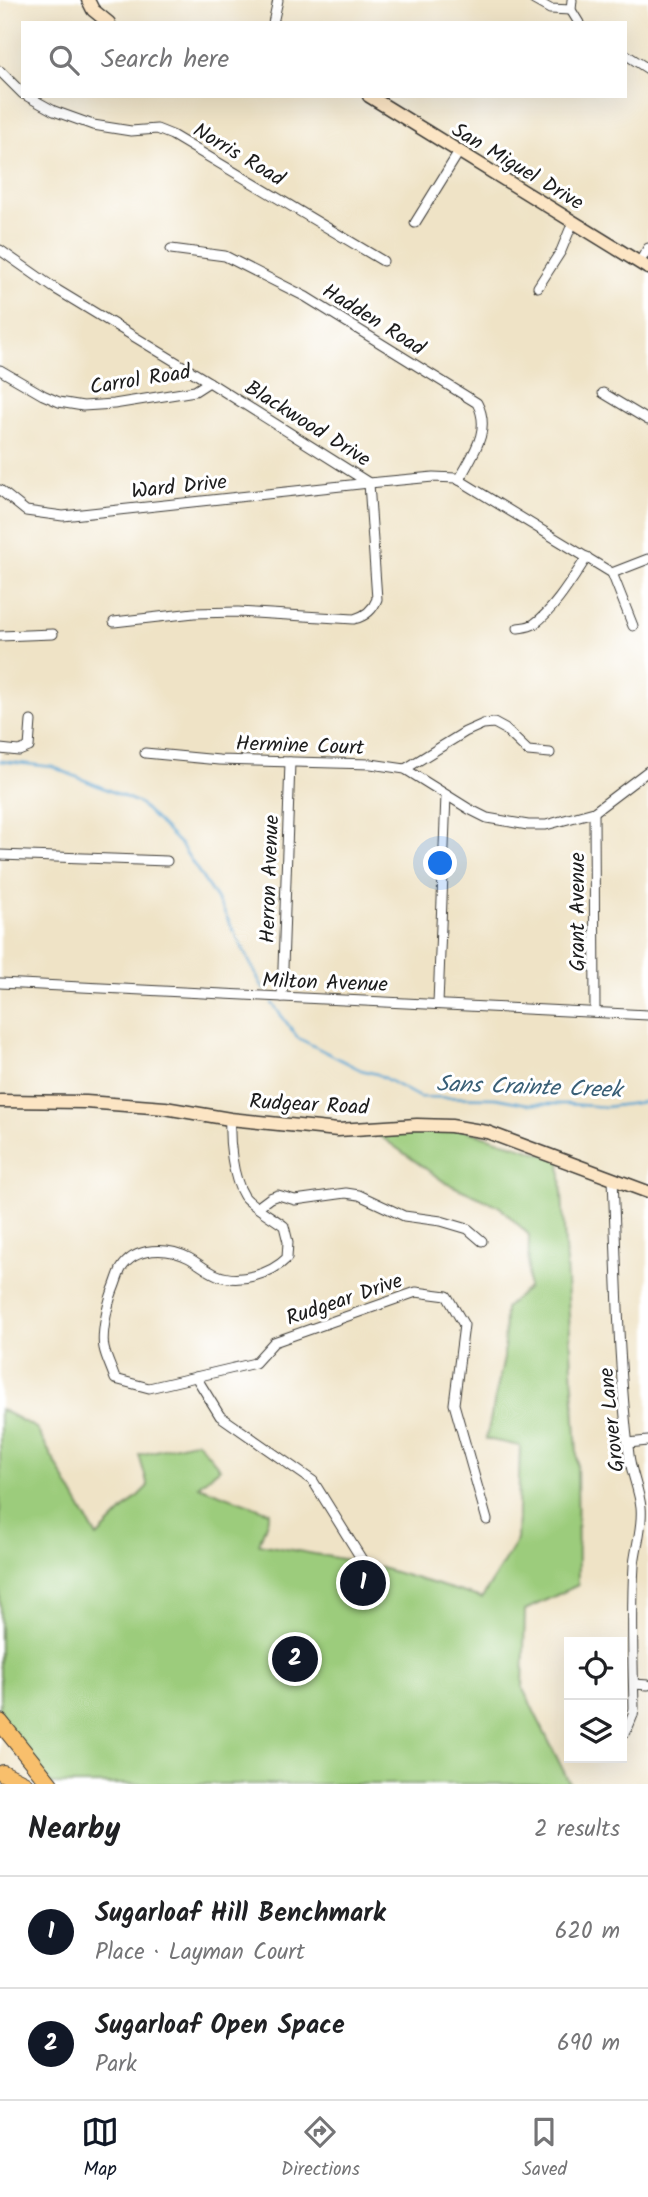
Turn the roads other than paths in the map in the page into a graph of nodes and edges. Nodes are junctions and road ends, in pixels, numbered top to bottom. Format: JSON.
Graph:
{"nodes":[{"id":1,"x":88,"y":0,"type":"edge"},
{"id":2,"x":278,"y":0,"type":"edge"},
{"id":3,"x":534,"y":0,"type":"edge"},
{"id":4,"x":571,"y":5,"type":"edge"},
{"id":5,"x":107,"y":21,"type":"edge"},
{"id":6,"x":273,"y":21,"type":"edge"},
{"id":7,"x":578,"y":21,"type":"edge"},
{"id":8,"x":627,"y":55,"type":"edge"},
{"id":9,"x":648,"y":69,"type":"edge"},
{"id":10,"x":0,"y":71,"type":"edge"},
{"id":11,"x":21,"y":91,"type":"edge"},
{"id":12,"x":30,"y":98,"type":"edge"},
{"id":13,"x":372,"y":98,"type":"edge"},
{"id":14,"x":459,"y":152,"type":"junction"},
{"id":15,"x":573,"y":222,"type":"junction"},
{"id":16,"x":415,"y":223,"type":"dead end"},
{"id":17,"x":171,"y":248,"type":"dead end"},
{"id":18,"x":648,"y":248,"type":"edge"},
{"id":19,"x":0,"y":250,"type":"edge"},
{"id":20,"x":383,"y":261,"type":"dead end"},
{"id":21,"x":644,"y":266,"type":"edge"},
{"id":22,"x":538,"y":287,"type":"dead end"},
{"id":23,"x":0,"y":370,"type":"edge"},
{"id":24,"x":209,"y":382,"type":"junction"},
{"id":25,"x":603,"y":393,"type":"dead end"},
{"id":26,"x":648,"y":420,"type":"edge"},
{"id":27,"x":459,"y":480,"type":"junction"},
{"id":28,"x":369,"y":483,"type":"junction"},
{"id":29,"x":0,"y":490,"type":"edge"},
{"id":30,"x":587,"y":557,"type":"junction"},
{"id":31,"x":648,"y":559,"type":"edge"},
{"id":32,"x":612,"y":573,"type":"junction"},
{"id":33,"x":114,"y":622,"type":"dead end"},
{"id":34,"x":634,"y":626,"type":"dead end"},
{"id":35,"x":518,"y":628,"type":"dead end"},
{"id":36,"x":53,"y":634,"type":"dead end"},
{"id":37,"x":0,"y":636,"type":"edge"},
{"id":38,"x":30,"y":721,"type":"dead end"},
{"id":39,"x":0,"y":749,"type":"edge"},
{"id":40,"x":145,"y":753,"type":"dead end"},
{"id":41,"x":550,"y":753,"type":"dead end"},
{"id":42,"x":290,"y":762,"type":"junction"},
{"id":43,"x":405,"y":769,"type":"junction"},
{"id":44,"x":648,"y":771,"type":"edge"},
{"id":45,"x":446,"y":795,"type":"junction"},
{"id":46,"x":594,"y":812,"type":"junction"},
{"id":47,"x":0,"y":855,"type":"edge"},
{"id":48,"x":167,"y":861,"type":"dead end"},
{"id":49,"x":0,"y":983,"type":"edge"},
{"id":50,"x":282,"y":997,"type":"junction"},
{"id":51,"x":438,"y":1004,"type":"junction"},
{"id":52,"x":595,"y":1012,"type":"junction"},
{"id":53,"x":648,"y":1015,"type":"edge"},
{"id":54,"x":0,"y":1101,"type":"edge"},
{"id":55,"x":230,"y":1119,"type":"junction"},
{"id":56,"x":613,"y":1180,"type":"junction"},
{"id":57,"x":648,"y":1192,"type":"edge"},
{"id":58,"x":258,"y":1207,"type":"junction"},
{"id":59,"x":482,"y":1241,"type":"dead end"},
{"id":60,"x":196,"y":1377,"type":"junction"},
{"id":61,"x":648,"y":1441,"type":"edge"},
{"id":62,"x":628,"y":1443,"type":"junction"},
{"id":63,"x":487,"y":1520,"type":"dead end"},
{"id":64,"x":364,"y":1563,"type":"dead end"},
{"id":65,"x":634,"y":1684,"type":"junction"},
{"id":66,"x":648,"y":1685,"type":"edge"},
{"id":67,"x":0,"y":1723,"type":"edge"},
{"id":68,"x":627,"y":1730,"type":"edge"},
{"id":69,"x":5,"y":1775,"type":"edge"},
{"id":70,"x":25,"y":1784,"type":"edge"},
{"id":71,"x":50,"y":1784,"type":"edge"}],
"edges":[{"from":1,"to":5,"type":"street"},
{"from":2,"to":6,"type":"street"},
{"from":3,"to":4,"type":"street"},
{"from":4,"to":7,"type":"street"},
{"from":8,"to":9,"type":"street"},
{"from":10,"to":11,"type":"street","name":"Norris Road"},
{"from":12,"to":20,"type":"street","name":"Norris Road"},
{"from":13,"to":14,"type":"street","name":"San Miguel Drive"},
{"from":14,"to":15,"type":"street","name":"San Miguel Drive"},
{"from":14,"to":16,"type":"street"},
{"from":15,"to":21,"type":"street","name":"San Miguel Drive"},
{"from":15,"to":22,"type":"street"},
{"from":17,"to":27,"type":"street","name":"Hadden Road"},
{"from":18,"to":21,"type":"street"},
{"from":19,"to":24,"type":"street","name":"Blackwood Drive"},
{"from":23,"to":24,"type":"street","name":"Carrol Road"},
{"from":24,"to":28,"type":"street","name":"Blackwood Drive"},
{"from":25,"to":26,"type":"street"},
{"from":27,"to":28,"type":"street","name":"Blackwood Drive"},
{"from":27,"to":30,"type":"street","name":"Blackwood Drive"},
{"from":28,"to":29,"type":"street","name":"Ward Drive"},
{"from":28,"to":33,"type":"street"},
{"from":30,"to":32,"type":"street","name":"Blackwood Drive"},
{"from":30,"to":35,"type":"street"},
{"from":31,"to":32,"type":"street"},
{"from":32,"to":34,"type":"street"},
{"from":36,"to":37,"type":"street"},
{"from":38,"to":39,"type":"street"},
{"from":40,"to":42,"type":"street","name":"Hermine Court"},
{"from":41,"to":43,"type":"street"},
{"from":42,"to":43,"type":"street","name":"Hermine Court"},
{"from":42,"to":50,"type":"street","name":"Herron Avenue"},
{"from":43,"to":45,"type":"street","name":"Hermine Court"},
{"from":44,"to":46,"type":"street"},
{"from":45,"to":46,"type":"street","name":"Hermine Court"},
{"from":45,"to":51,"type":"street"},
{"from":46,"to":52,"type":"street","name":"Grant Avenue"},
{"from":47,"to":48,"type":"street"},
{"from":49,"to":50,"type":"street","name":"Milton Avenue"},
{"from":50,"to":51,"type":"street","name":"Milton Avenue"},
{"from":51,"to":52,"type":"street","name":"Milton Avenue"},
{"from":52,"to":53,"type":"street","name":"Milton Avenue"},
{"from":54,"to":55,"type":"street","name":"Rudgear Road"},
{"from":55,"to":56,"type":"street","name":"Rudgear Road"},
{"from":55,"to":58,"type":"street","name":"Rudgear Drive"},
{"from":56,"to":57,"type":"street","name":"Rudgear Road"},
{"from":56,"to":62,"type":"street","name":"Grover Lane"},
{"from":58,"to":59,"type":"street"},
{"from":58,"to":60,"type":"street","name":"Rudgear Drive"},
{"from":60,"to":63,"type":"street","name":"Rudgear Drive"},
{"from":60,"to":64,"type":"street"},
{"from":61,"to":62,"type":"street"},
{"from":62,"to":65,"type":"street","name":"Grover Lane"},
{"from":65,"to":66,"type":"street"},
{"from":65,"to":68,"type":"street","name":"Grover Lane"},
{"from":67,"to":71,"type":"highway"},
{"from":69,"to":70,"type":"highway"}]}
